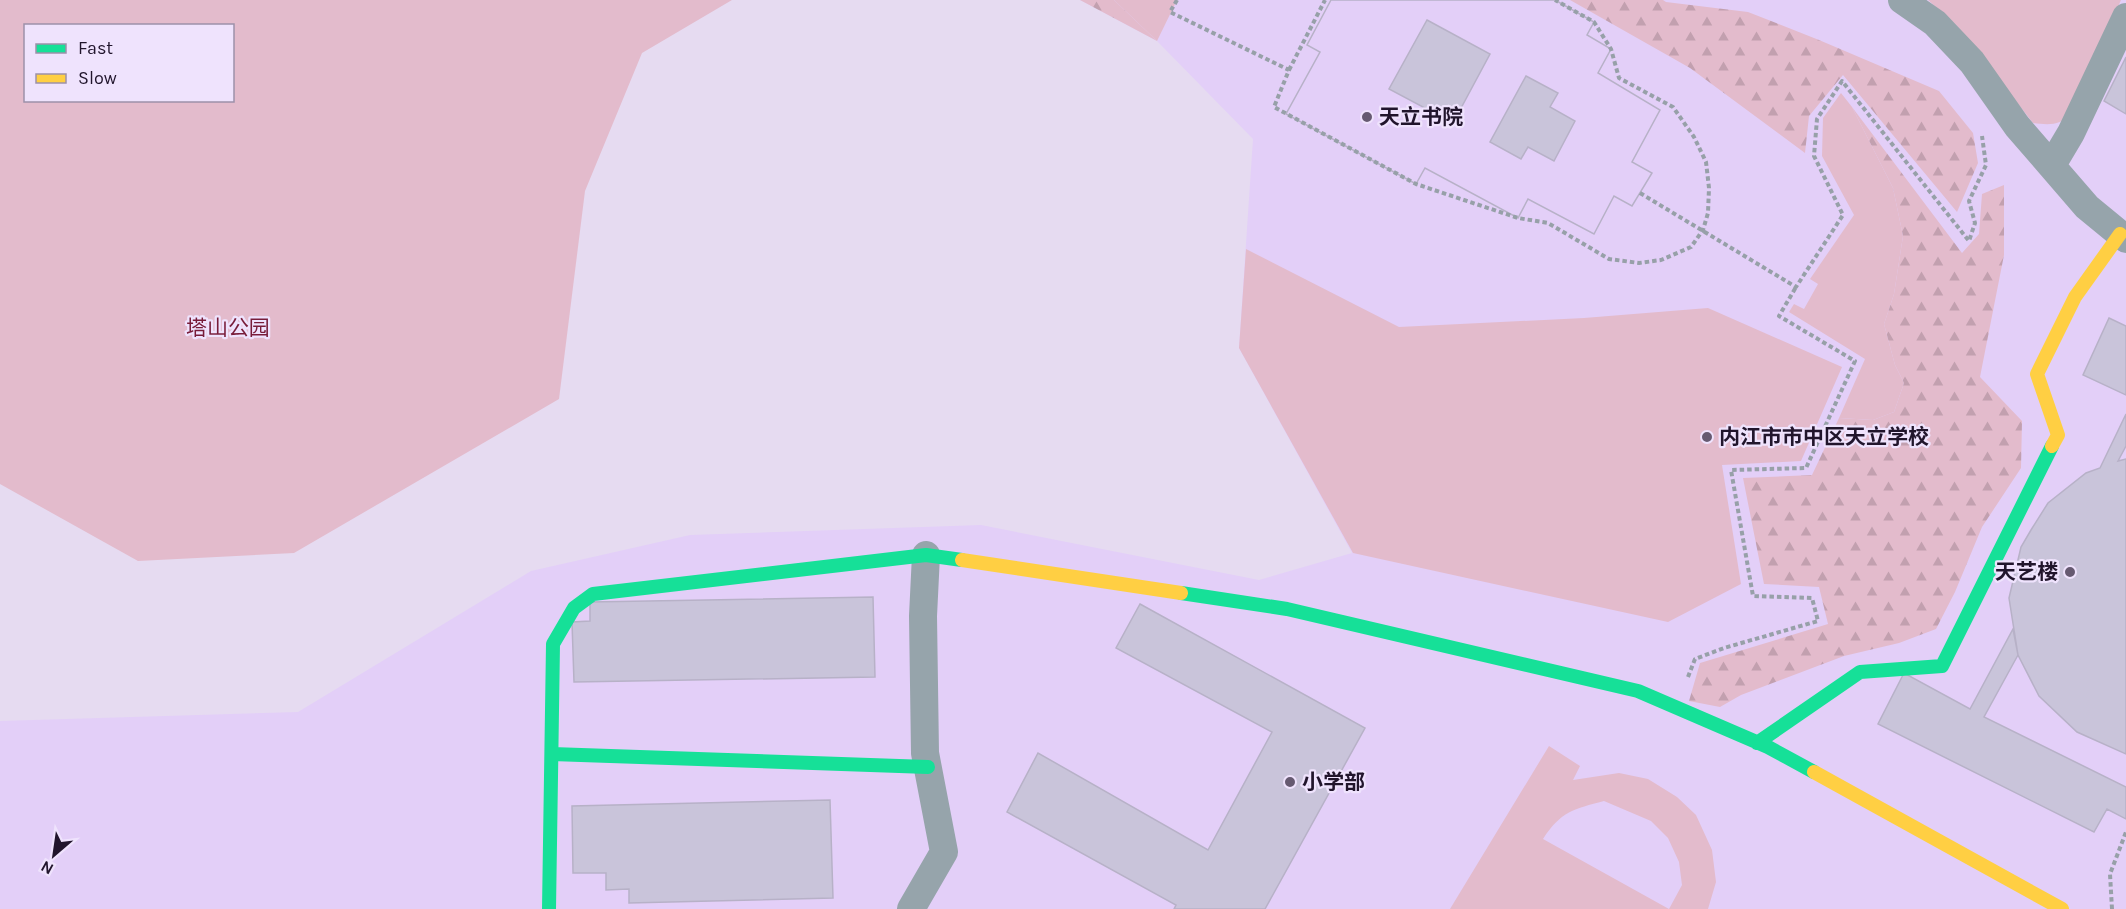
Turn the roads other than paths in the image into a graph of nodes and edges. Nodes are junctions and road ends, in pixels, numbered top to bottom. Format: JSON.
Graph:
{"nodes":[{"id":1,"x":1902,"y":0,"type":"edge"},
{"id":2,"x":2126,"y":16,"type":"edge"},
{"id":3,"x":2052,"y":165,"type":"junction"},
{"id":4,"x":2123,"y":236,"type":"edge"},
{"id":5,"x":926,"y":555,"type":"junction"},
{"id":6,"x":1757,"y":743,"type":"junction"},
{"id":7,"x":552,"y":754,"type":"junction"},
{"id":8,"x":928,"y":767,"type":"junction"},
{"id":9,"x":549,"y":909,"type":"edge"},
{"id":10,"x":911,"y":909,"type":"edge"},
{"id":11,"x":2062,"y":909,"type":"edge"}],
"edges":[{"from":1,"to":3,"type":"street"},
{"from":2,"to":3,"type":"street"},
{"from":3,"to":4,"type":"street"},
{"from":4,"to":6,"type":"street"},
{"from":5,"to":6,"type":"street"},
{"from":5,"to":7,"type":"street"},
{"from":5,"to":8,"type":"street"},
{"from":6,"to":11,"type":"street"},
{"from":7,"to":8,"type":"street"},
{"from":7,"to":9,"type":"street"},
{"from":8,"to":10,"type":"street"}]}
